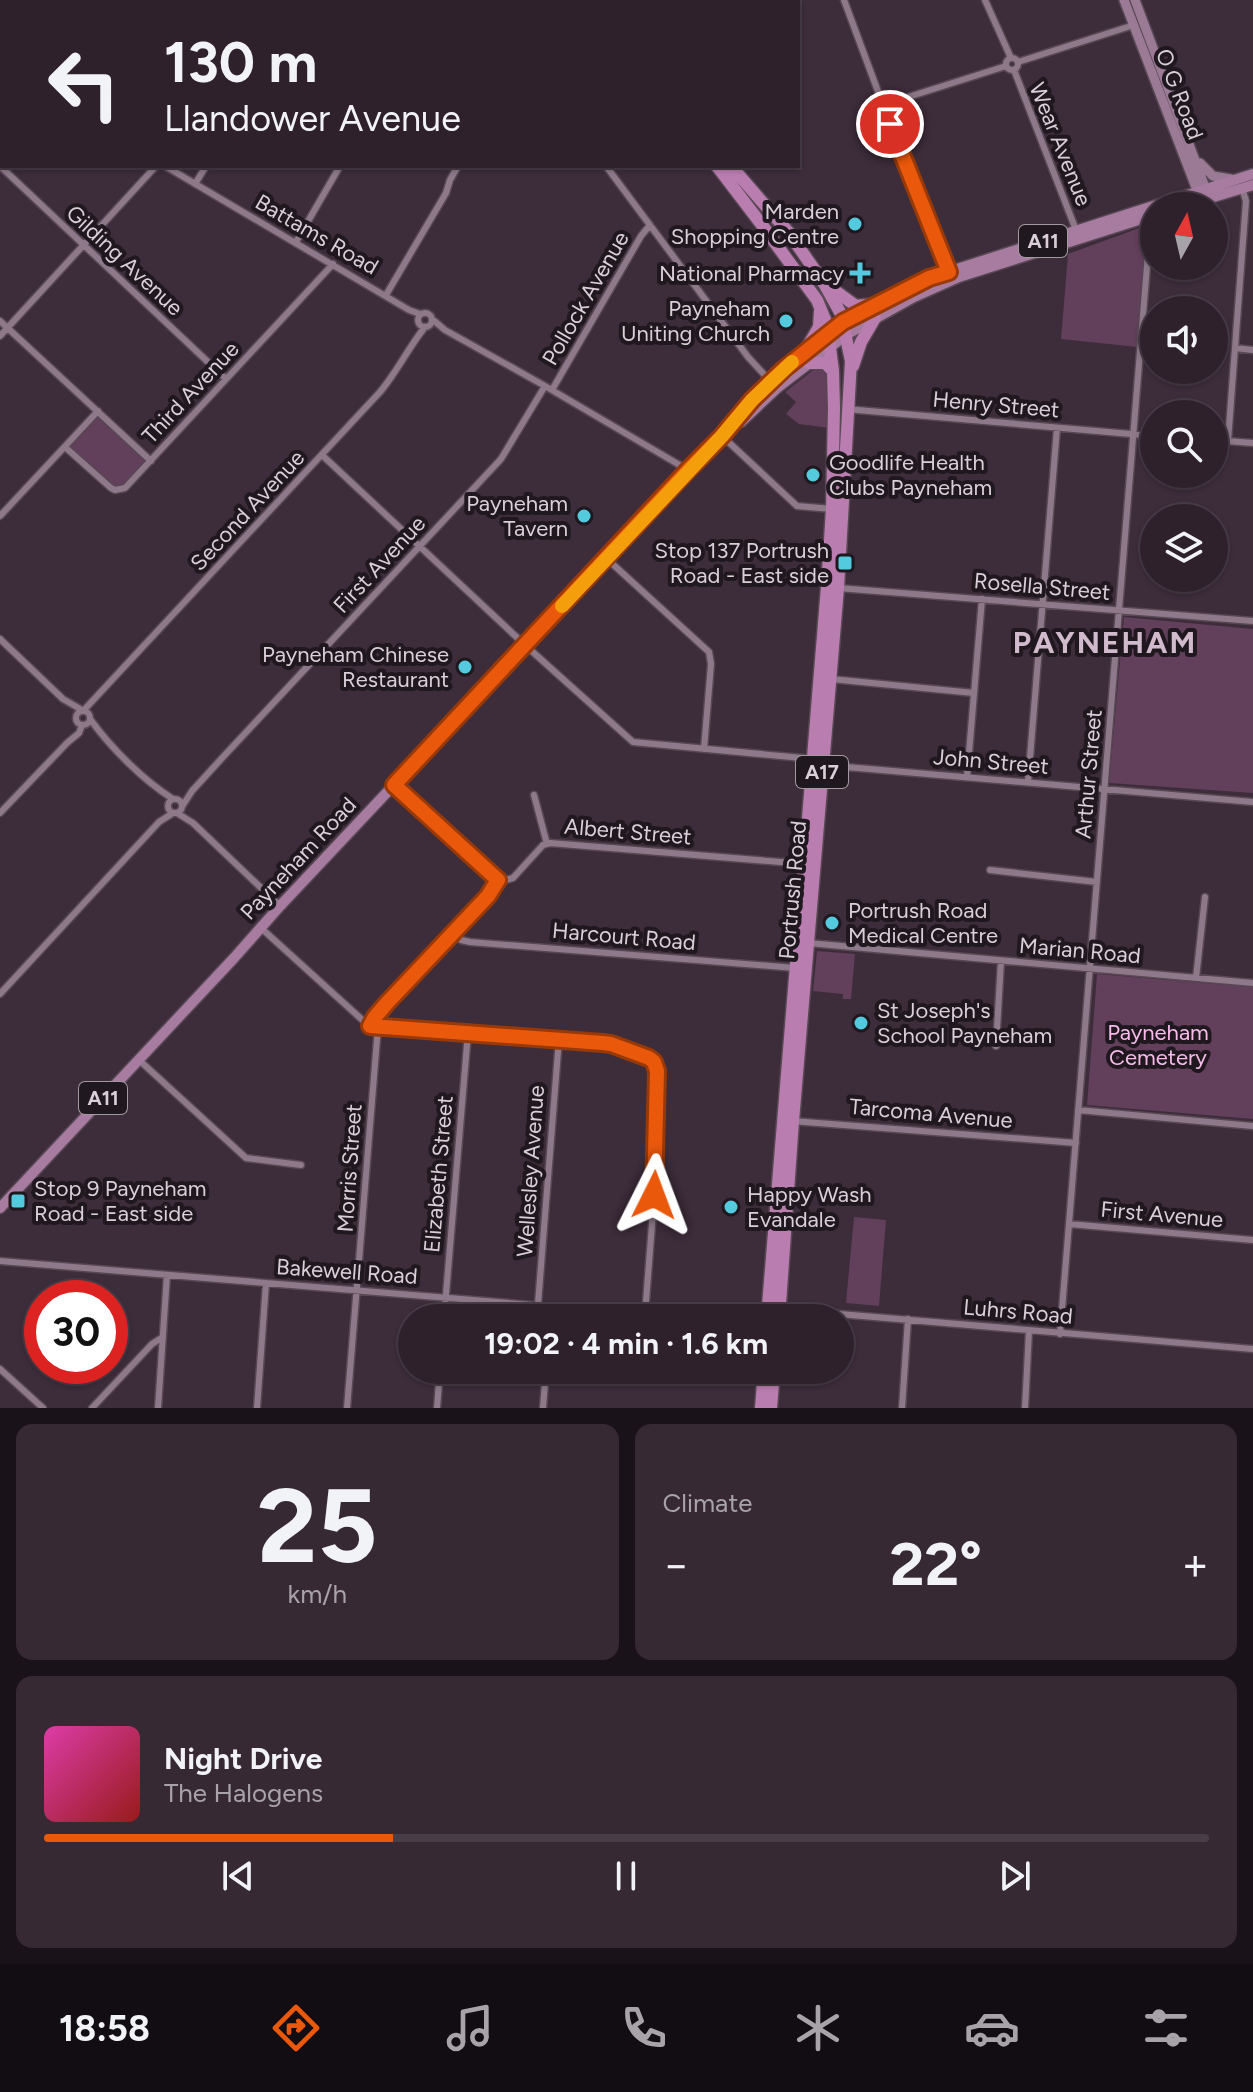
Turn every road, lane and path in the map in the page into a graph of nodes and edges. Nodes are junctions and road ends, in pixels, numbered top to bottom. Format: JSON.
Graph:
{"nodes":[{"id":1,"x":844,"y":0,"type":"edge"},
{"id":2,"x":985,"y":0,"type":"edge"},
{"id":3,"x":1124,"y":0,"type":"edge"},
{"id":4,"x":1135,"y":0,"type":"edge"},
{"id":5,"x":1139,"y":23,"type":"junction"},
{"id":6,"x":1014,"y":60,"type":"junction"},
{"id":7,"x":1010,"y":68,"type":"junction"},
{"id":8,"x":883,"y":105,"type":"junction"},
{"id":9,"x":1195,"y":157,"type":"junction"},
{"id":10,"x":2,"y":168,"type":"edge"},
{"id":11,"x":154,"y":168,"type":"edge"},
{"id":12,"x":168,"y":168,"type":"edge"},
{"id":13,"x":205,"y":168,"type":"edge"},
{"id":14,"x":339,"y":168,"type":"edge"},
{"id":15,"x":457,"y":168,"type":"edge"},
{"id":16,"x":607,"y":168,"type":"edge"},
{"id":17,"x":722,"y":168,"type":"edge"},
{"id":18,"x":723,"y":168,"type":"edge"},
{"id":19,"x":1253,"y":174,"type":"edge"},
{"id":20,"x":195,"y":184,"type":"junction"},
{"id":21,"x":1244,"y":184,"type":"edge"},
{"id":22,"x":1203,"y":192,"type":"edge"},
{"id":23,"x":1203,"y":192,"type":"edge"},
{"id":24,"x":1215,"y":192,"type":"edge"},
{"id":25,"x":1140,"y":212,"type":"edge"},
{"id":26,"x":1140,"y":220,"type":"edge"},
{"id":27,"x":650,"y":225,"type":"junction"},
{"id":28,"x":1076,"y":230,"type":"junction"},
{"id":29,"x":296,"y":242,"type":"junction"},
{"id":30,"x":83,"y":245,"type":"junction"},
{"id":31,"x":1242,"y":257,"type":"junction"},
{"id":32,"x":1253,"y":257,"type":"edge"},
{"id":33,"x":333,"y":264,"type":"junction"},
{"id":34,"x":949,"y":272,"type":"junction"},
{"id":35,"x":819,"y":276,"type":"junction"},
{"id":36,"x":1146,"y":280,"type":"edge"},
{"id":37,"x":386,"y":295,"type":"junction"},
{"id":38,"x":820,"y":307,"type":"junction"},
{"id":39,"x":875,"y":311,"type":"junction"},
{"id":40,"x":432,"y":319,"type":"junction"},
{"id":41,"x":0,"y":321,"type":"edge"},
{"id":42,"x":422,"y":322,"type":"junction"},
{"id":43,"x":843,"y":322,"type":"junction"},
{"id":44,"x":7,"y":328,"type":"junction"},
{"id":45,"x":445,"y":330,"type":"junction"},
{"id":46,"x":828,"y":333,"type":"junction"},
{"id":47,"x":846,"y":335,"type":"junction"},
{"id":48,"x":0,"y":336,"type":"edge"},
{"id":49,"x":830,"y":347,"type":"junction"},
{"id":50,"x":1235,"y":348,"type":"junction"},
{"id":51,"x":1253,"y":350,"type":"edge"},
{"id":52,"x":806,"y":357,"type":"junction"},
{"id":53,"x":833,"y":371,"type":"junction"},
{"id":54,"x":851,"y":371,"type":"junction"},
{"id":55,"x":226,"y":379,"type":"junction"},
{"id":56,"x":771,"y":382,"type":"junction"},
{"id":57,"x":545,"y":386,"type":"junction"},
{"id":58,"x":552,"y":390,"type":"junction"},
{"id":59,"x":834,"y":408,"type":"junction"},
{"id":60,"x":848,"y":409,"type":"junction"},
{"id":61,"x":98,"y":411,"type":"junction"},
{"id":62,"x":1057,"y":428,"type":"junction"},
{"id":63,"x":724,"y":434,"type":"junction"},
{"id":64,"x":1133,"y":435,"type":"junction"},
{"id":65,"x":1140,"y":435,"type":"edge"},
{"id":66,"x":1228,"y":441,"type":"joint"},
{"id":67,"x":1253,"y":443,"type":"edge"},
{"id":68,"x":65,"y":447,"type":"junction"},
{"id":69,"x":322,"y":455,"type":"junction"},
{"id":70,"x":151,"y":461,"type":"junction"},
{"id":71,"x":688,"y":470,"type":"junction"},
{"id":72,"x":832,"y":509,"type":"junction"},
{"id":73,"x":0,"y":516,"type":"edge"},
{"id":74,"x":420,"y":546,"type":"junction"},
{"id":75,"x":606,"y":558,"type":"junction"},
{"id":76,"x":833,"y":587,"type":"junction"},
{"id":77,"x":982,"y":599,"type":"junction"},
{"id":78,"x":1041,"y":604,"type":"junction"},
{"id":79,"x":1119,"y":611,"type":"junction"},
{"id":80,"x":1253,"y":621,"type":"edge"},
{"id":81,"x":0,"y":639,"type":"edge"},
{"id":82,"x":525,"y":645,"type":"junction"},
{"id":83,"x":824,"y":679,"type":"junction"},
{"id":84,"x":974,"y":693,"type":"junction"},
{"id":85,"x":63,"y":699,"type":"junction"},
{"id":86,"x":86,"y":713,"type":"junction"},
{"id":87,"x":79,"y":722,"type":"junction"},
{"id":88,"x":102,"y":736,"type":"junction"},
{"id":89,"x":704,"y":749,"type":"junction"},
{"id":90,"x":818,"y":762,"type":"junction"},
{"id":91,"x":967,"y":777,"type":"junction"},
{"id":92,"x":1028,"y":782,"type":"junction"},
{"id":93,"x":394,"y":785,"type":"junction"},
{"id":94,"x":1105,"y":788,"type":"junction"},
{"id":95,"x":534,"y":795,"type":"dead end"},
{"id":96,"x":1253,"y":802,"type":"edge"},
{"id":97,"x":175,"y":806,"type":"junction"},
{"id":98,"x":0,"y":813,"type":"edge"},
{"id":99,"x":547,"y":844,"type":"junction"},
{"id":100,"x":810,"y":864,"type":"junction"},
{"id":101,"x":990,"y":870,"type":"dead end"},
{"id":102,"x":498,"y":880,"type":"junction"},
{"id":103,"x":1097,"y":882,"type":"junction"},
{"id":104,"x":1205,"y":897,"type":"dead end"},
{"id":105,"x":280,"y":906,"type":"junction"},
{"id":106,"x":261,"y":928,"type":"junction"},
{"id":107,"x":454,"y":933,"type":"junction"},
{"id":108,"x":808,"y":943,"type":"junction"},
{"id":109,"x":1001,"y":961,"type":"junction"},
{"id":110,"x":795,"y":968,"type":"junction"},
{"id":111,"x":1090,"y":969,"type":"junction"},
{"id":112,"x":1196,"y":978,"type":"junction"},
{"id":113,"x":1253,"y":983,"type":"edge"},
{"id":114,"x":0,"y":994,"type":"edge"},
{"id":115,"x":374,"y":1026,"type":"junction"},
{"id":116,"x":468,"y":1033,"type":"junction"},
{"id":117,"x":559,"y":1039,"type":"junction"},
{"id":118,"x":996,"y":1046,"type":"dead end"},
{"id":119,"x":139,"y":1060,"type":"junction"},
{"id":120,"x":1078,"y":1110,"type":"junction"},
{"id":121,"x":788,"y":1120,"type":"junction"},
{"id":122,"x":1253,"y":1126,"type":"edge"},
{"id":123,"x":1076,"y":1143,"type":"junction"},
{"id":124,"x":301,"y":1165,"type":"dead end"},
{"id":125,"x":0,"y":1208,"type":"edge"},
{"id":126,"x":1069,"y":1224,"type":"junction"},
{"id":127,"x":1253,"y":1240,"type":"edge"},
{"id":128,"x":0,"y":1261,"type":"edge"},
{"id":129,"x":167,"y":1275,"type":"junction"},
{"id":130,"x":266,"y":1283,"type":"junction"},
{"id":131,"x":357,"y":1290,"type":"junction"},
{"id":132,"x":446,"y":1297,"type":"junction"},
{"id":133,"x":445,"y":1304,"type":"edge"},
{"id":134,"x":538,"y":1304,"type":"joint"},
{"id":135,"x":646,"y":1304,"type":"edge"},
{"id":136,"x":773,"y":1304,"type":"edge"},
{"id":137,"x":776,"y":1304,"type":"edge"},
{"id":138,"x":854,"y":1318,"type":"edge"},
{"id":139,"x":908,"y":1319,"type":"junction"},
{"id":140,"x":1029,"y":1331,"type":"junction"},
{"id":141,"x":1060,"y":1334,"type":"junction"},
{"id":142,"x":163,"y":1337,"type":"junction"},
{"id":143,"x":1253,"y":1349,"type":"edge"},
{"id":144,"x":0,"y":1369,"type":"edge"},
{"id":145,"x":439,"y":1384,"type":"edge"},
{"id":146,"x":545,"y":1384,"type":"edge"},
{"id":147,"x":763,"y":1384,"type":"edge"},
{"id":148,"x":773,"y":1384,"type":"edge"},
{"id":149,"x":101,"y":1399,"type":"junction"},
{"id":150,"x":43,"y":1408,"type":"edge"},
{"id":151,"x":92,"y":1408,"type":"edge"},
{"id":152,"x":100,"y":1408,"type":"edge"},
{"id":153,"x":158,"y":1408,"type":"edge"},
{"id":154,"x":257,"y":1408,"type":"edge"},
{"id":155,"x":347,"y":1408,"type":"edge"},
{"id":156,"x":437,"y":1408,"type":"edge"},
{"id":157,"x":543,"y":1408,"type":"edge"},
{"id":158,"x":761,"y":1408,"type":"edge"},
{"id":159,"x":771,"y":1408,"type":"edge"},
{"id":160,"x":902,"y":1408,"type":"edge"},
{"id":161,"x":1025,"y":1408,"type":"edge"}],
"edges":[{"from":1,"to":8,"type":"street"},
{"from":2,"to":6,"type":"street"},
{"from":3,"to":5,"type":"main road","name":"O G Road"},
{"from":4,"to":5,"type":"main road","name":"O G Road"},
{"from":5,"to":6,"type":"street"},
{"from":5,"to":9,"type":"main road","name":"O G Road"},
{"from":5,"to":22,"type":"main road","name":"O G Road"},
{"from":6,"to":7,"type":"street"},
{"from":7,"to":8,"type":"street"},
{"from":7,"to":28,"type":"street","name":"Wear Avenue"},
{"from":8,"to":34,"type":"street"},
{"from":9,"to":21,"type":"main road"},
{"from":9,"to":23,"type":"main road","name":"O G Road"},
{"from":10,"to":30,"type":"street","name":"Gilding Avenue"},
{"from":11,"to":30,"type":"street"},
{"from":12,"to":20,"type":"street","name":"Battams Road"},
{"from":13,"to":20,"type":"street"},
{"from":14,"to":29,"type":"street"},
{"from":15,"to":37,"type":"street"},
{"from":16,"to":27,"type":"street"},
{"from":17,"to":38,"type":"highway","number":"A17"},
{"from":18,"to":35,"type":"highway","number":"A17"},
{"from":19,"to":21,"type":"main road","name":"Payneham Road","number":"A11"},
{"from":20,"to":29,"type":"street","name":"Battams Road"},
{"from":21,"to":24,"type":"main road","name":"Payneham Road","number":"A11"},
{"from":21,"to":31,"type":"street"},
{"from":25,"to":28,"type":"main road","name":"Payneham Road","number":"A11"},
{"from":26,"to":39,"type":"main road","name":"Payneham Road","number":"A11"},
{"from":27,"to":56,"type":"street"},
{"from":27,"to":58,"type":"street","name":"Pollock Avenue"},
{"from":28,"to":34,"type":"main road","name":"Payneham Road","number":"A11"},
{"from":29,"to":33,"type":"street","name":"Battams Road"},
{"from":30,"to":44,"type":"street"},
{"from":30,"to":55,"type":"street","name":"Gilding Avenue"},
{"from":31,"to":32,"type":"street"},
{"from":31,"to":50,"type":"street"},
{"from":33,"to":37,"type":"street","name":"Battams Road"},
{"from":33,"to":55,"type":"street","name":"Third Avenue"},
{"from":34,"to":39,"type":"main road","name":"Payneham Road","number":"A11"},
{"from":35,"to":39,"type":"highway"},
{"from":35,"to":43,"type":"highway","number":"A17"},
{"from":36,"to":64,"type":"street","name":"Arthur Street"},
{"from":37,"to":42,"type":"street","name":"Battams Road"},
{"from":38,"to":46,"type":"highway","number":"A17"},
{"from":38,"to":52,"type":"highway"},
{"from":39,"to":43,"type":"main road","name":"Payneham Road","number":"A11"},
{"from":39,"to":47,"type":"main road","name":"Payneham Road","number":"A11"},
{"from":39,"to":54,"type":"highway"},
{"from":40,"to":42,"type":"street","name":"Second Avenue"},
{"from":40,"to":42,"type":"street"},
{"from":40,"to":45,"type":"street"},
{"from":41,"to":44,"type":"street"},
{"from":42,"to":45,"type":"street"},
{"from":42,"to":69,"type":"street","name":"Second Avenue"},
{"from":43,"to":46,"type":"main road","name":"Payneham Road","number":"A11"},
{"from":43,"to":47,"type":"highway","name":"Portrush Road","number":"A17"},
{"from":44,"to":48,"type":"street"},
{"from":44,"to":61,"type":"street"},
{"from":45,"to":57,"type":"street"},
{"from":46,"to":49,"type":"highway","number":"A17"},
{"from":46,"to":52,"type":"main road","name":"Payneham Road","number":"A11"},
{"from":47,"to":49,"type":"main road","name":"Payneham Road","number":"A11"},
{"from":47,"to":54,"type":"highway","name":"Portrush Road","number":"A17"},
{"from":49,"to":52,"type":"main road","name":"Payneham Road","number":"A11"},
{"from":49,"to":53,"type":"highway","name":"Portrush Road","number":"A17"},
{"from":50,"to":51,"type":"street"},
{"from":50,"to":66,"type":"street"},
{"from":52,"to":53,"type":"highway"},
{"from":52,"to":56,"type":"main road","name":"Payneham Road","number":"A11"},
{"from":52,"to":63,"type":"main road","name":"Payneham Road","number":"A11"},
{"from":53,"to":59,"type":"highway","name":"Portrush Road","number":"A17"},
{"from":54,"to":60,"type":"highway","name":"Portrush Road","number":"A17"},
{"from":55,"to":70,"type":"street","name":"Third Avenue"},
{"from":56,"to":63,"type":"main road","name":"Payneham Road","number":"A11"},
{"from":57,"to":58,"type":"street"},
{"from":57,"to":74,"type":"street","name":"First Avenue"},
{"from":58,"to":71,"type":"street"},
{"from":59,"to":60,"type":"street","name":"Henry Street"},
{"from":59,"to":72,"type":"highway","name":"Portrush Road","number":"A17"},
{"from":60,"to":62,"type":"street","name":"Henry Street"},
{"from":60,"to":76,"type":"highway","name":"Portrush Road","number":"A17"},
{"from":61,"to":68,"type":"street"},
{"from":61,"to":70,"type":"street"},
{"from":62,"to":64,"type":"street","name":"Henry Street"},
{"from":62,"to":78,"type":"street"},
{"from":63,"to":71,"type":"main road","name":"Payneham Road","number":"A11"},
{"from":63,"to":72,"type":"street"},
{"from":64,"to":65,"type":"street","name":"Henry Street"},
{"from":64,"to":79,"type":"street","name":"Arthur Street"},
{"from":66,"to":67,"type":"street"},
{"from":68,"to":70,"type":"street","name":"Third Avenue"},
{"from":68,"to":73,"type":"street"},
{"from":69,"to":74,"type":"street","name":"John Street"},
{"from":69,"to":86,"type":"street","name":"Second Avenue"},
{"from":71,"to":75,"type":"main road","name":"Payneham Road","number":"A11"},
{"from":72,"to":76,"type":"highway","name":"Portrush Road","number":"A17"},
{"from":74,"to":82,"type":"street","name":"John Street"},
{"from":74,"to":97,"type":"street","name":"First Avenue"},
{"from":75,"to":82,"type":"main road","name":"Payneham Road","number":"A11"},
{"from":75,"to":89,"type":"street"},
{"from":76,"to":77,"type":"street","name":"Rosella Street"},
{"from":76,"to":83,"type":"highway","name":"Portrush Road","number":"A17"},
{"from":77,"to":78,"type":"street","name":"Rosella Street"},
{"from":77,"to":84,"type":"street"},
{"from":78,"to":79,"type":"street","name":"Rosella Street"},
{"from":78,"to":92,"type":"street"},
{"from":79,"to":80,"type":"street","name":"Rosella Street"},
{"from":79,"to":94,"type":"street","name":"Arthur Street"},
{"from":81,"to":85,"type":"street"},
{"from":82,"to":89,"type":"street","name":"John Street"},
{"from":82,"to":93,"type":"main road","name":"Payneham Road","number":"A11"},
{"from":83,"to":84,"type":"street"},
{"from":83,"to":90,"type":"highway","name":"Portrush Road","number":"A17"},
{"from":84,"to":91,"type":"street"},
{"from":85,"to":86,"type":"street"},
{"from":85,"to":87,"type":"street"},
{"from":86,"to":87,"type":"street"},
{"from":86,"to":87,"type":"street"},
{"from":86,"to":88,"type":"street"},
{"from":87,"to":88,"type":"street"},
{"from":87,"to":98,"type":"street"},
{"from":88,"to":97,"type":"street"},
{"from":89,"to":90,"type":"street","name":"John Street"},
{"from":90,"to":91,"type":"street","name":"John Street"},
{"from":90,"to":100,"type":"highway","name":"Portrush Road","number":"A17"},
{"from":91,"to":92,"type":"street","name":"John Street"},
{"from":92,"to":94,"type":"street","name":"John Street"},
{"from":93,"to":102,"type":"street"},
{"from":93,"to":105,"type":"main road","name":"Payneham Road","number":"A11"},
{"from":94,"to":96,"type":"street","name":"John Street"},
{"from":94,"to":103,"type":"street","name":"Arthur Street"},
{"from":95,"to":99,"type":"street"},
{"from":97,"to":105,"type":"street"},
{"from":97,"to":114,"type":"street","name":"First Avenue"},
{"from":99,"to":100,"type":"street","name":"Albert Street"},
{"from":99,"to":102,"type":"street","name":"Albert Street"},
{"from":100,"to":108,"type":"highway","name":"Portrush Road","number":"A17"},
{"from":100,"to":110,"type":"highway","name":"Portrush Road","number":"A17"},
{"from":101,"to":103,"type":"street"},
{"from":102,"to":107,"type":"street"},
{"from":103,"to":111,"type":"street","name":"Arthur Street"},
{"from":104,"to":112,"type":"street"},
{"from":105,"to":106,"type":"main road","name":"Payneham Road","number":"A11"},
{"from":106,"to":115,"type":"street"},
{"from":106,"to":119,"type":"main road","name":"Payneham Road","number":"A11"},
{"from":107,"to":110,"type":"street","name":"Harcourt Road"},
{"from":107,"to":115,"type":"street"},
{"from":108,"to":109,"type":"street","name":"Marian Road"},
{"from":108,"to":121,"type":"highway","name":"Portrush Road","number":"A17"},
{"from":109,"to":111,"type":"street","name":"Marian Road"},
{"from":109,"to":118,"type":"street"},
{"from":110,"to":121,"type":"highway","name":"Portrush Road","number":"A17"},
{"from":111,"to":112,"type":"street","name":"Marian Road"},
{"from":111,"to":120,"type":"street","name":"Arthur Street"},
{"from":112,"to":113,"type":"street","name":"Marian Road"},
{"from":115,"to":116,"type":"street"},
{"from":115,"to":131,"type":"street","name":"Morris Street"},
{"from":116,"to":117,"type":"street"},
{"from":116,"to":132,"type":"street","name":"Elizabeth Street"},
{"from":117,"to":134,"type":"street","name":"Wellesley Avenue"},
{"from":117,"to":135,"type":"street"},
{"from":119,"to":124,"type":"street"},
{"from":119,"to":125,"type":"main road","name":"Payneham Road","number":"A11"},
{"from":120,"to":122,"type":"street"},
{"from":120,"to":123,"type":"street","name":"Arthur Street"},
{"from":121,"to":123,"type":"street","name":"Tarcoma Avenue"},
{"from":121,"to":136,"type":"highway","name":"Portrush Road","number":"A17"},
{"from":121,"to":137,"type":"highway","name":"Portrush Road","number":"A17"},
{"from":123,"to":126,"type":"street","name":"Arthur Street"},
{"from":126,"to":127,"type":"street","name":"First Avenue"},
{"from":126,"to":141,"type":"street","name":"Arthur Street"},
{"from":128,"to":129,"type":"street","name":"Bakewell Road"},
{"from":129,"to":130,"type":"street","name":"Bakewell Road"},
{"from":129,"to":142,"type":"street"},
{"from":130,"to":131,"type":"street","name":"Bakewell Road"},
{"from":130,"to":154,"type":"street"},
{"from":131,"to":132,"type":"street","name":"Bakewell Road"},
{"from":131,"to":155,"type":"street","name":"Morris Street"},
{"from":132,"to":133,"type":"street","name":"Elizabeth Street"},
{"from":132,"to":134,"type":"street","name":"Bakewell Road"},
{"from":138,"to":139,"type":"street","name":"Luhrs Road"},
{"from":139,"to":140,"type":"street","name":"Luhrs Road"},
{"from":139,"to":160,"type":"street"},
{"from":140,"to":141,"type":"street","name":"Luhrs Road"},
{"from":140,"to":161,"type":"street"},
{"from":141,"to":143,"type":"street","name":"Luhrs Road"},
{"from":142,"to":149,"type":"street"},
{"from":142,"to":153,"type":"street"},
{"from":144,"to":150,"type":"street"},
{"from":145,"to":156,"type":"street"},
{"from":146,"to":157,"type":"street"},
{"from":147,"to":158,"type":"highway"},
{"from":148,"to":159,"type":"highway"},
{"from":149,"to":151,"type":"street"},
{"from":149,"to":152,"type":"street"}]}
